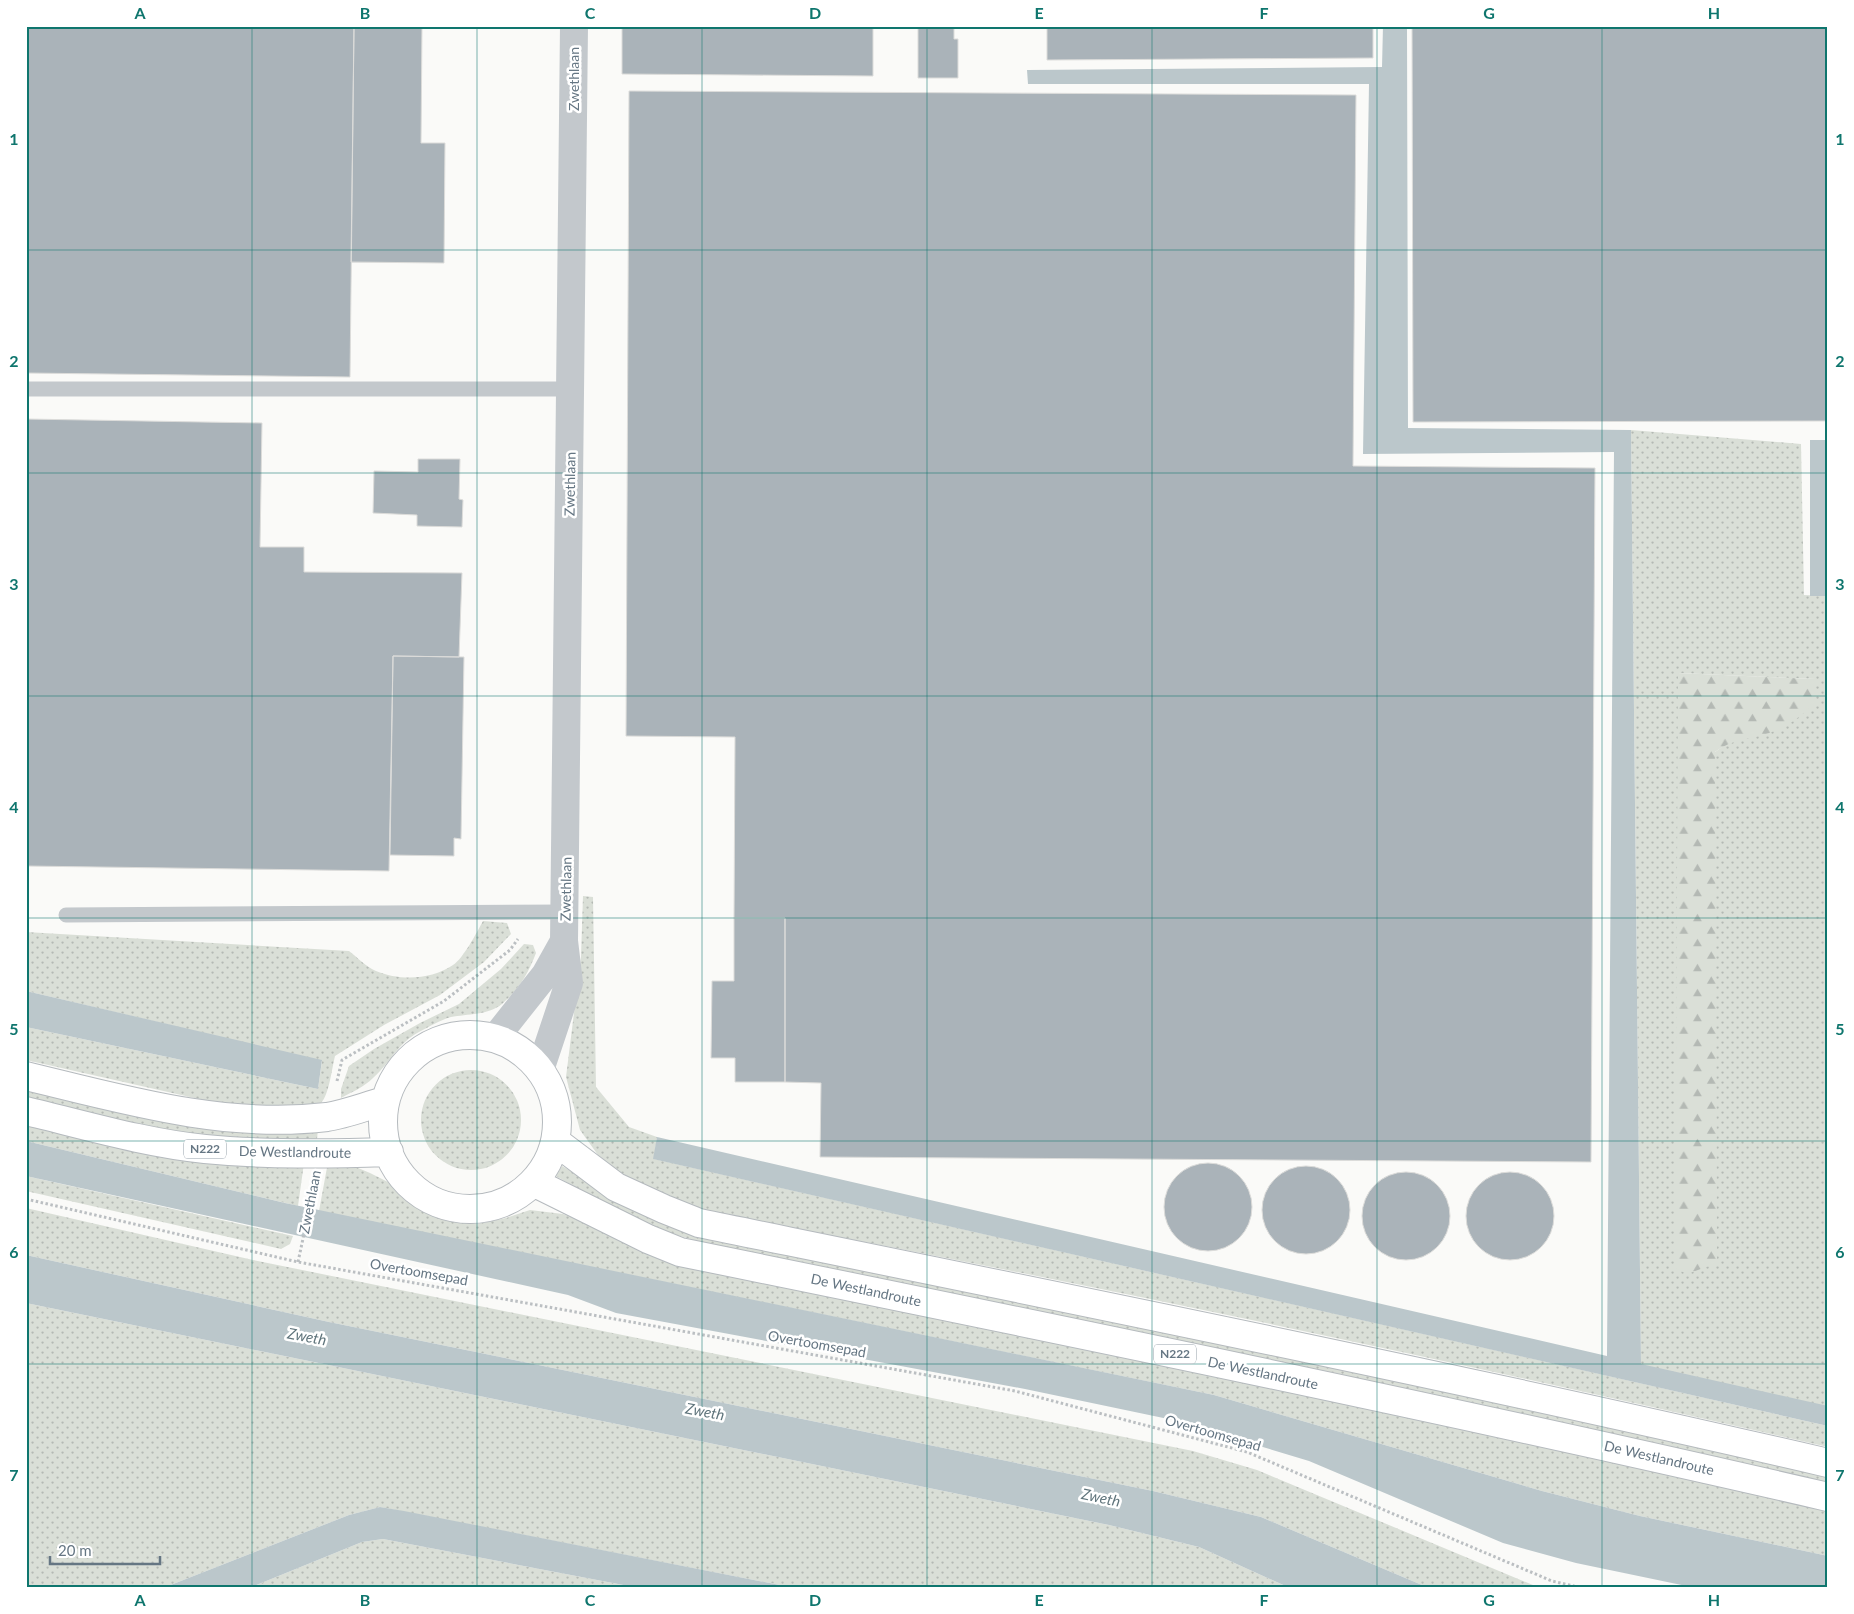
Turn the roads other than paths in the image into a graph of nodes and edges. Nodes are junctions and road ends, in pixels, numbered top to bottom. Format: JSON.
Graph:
{"nodes":[{"id":1,"x":574,"y":26,"type":"edge"},
{"id":2,"x":26,"y":389,"type":"edge"},
{"id":3,"x":572,"y":389,"type":"junction"},
{"id":4,"x":566,"y":912,"type":"junction"},
{"id":5,"x":66,"y":915,"type":"dead end"},
{"id":6,"x":564,"y":941,"type":"junction"},
{"id":7,"x":495,"y":1038,"type":"junction"},
{"id":8,"x":540,"y":1070,"type":"junction"},
{"id":9,"x":26,"y":1076,"type":"edge"},
{"id":10,"x":385,"y":1101,"type":"junction"},
{"id":11,"x":26,"y":1111,"type":"edge"},
{"id":12,"x":555,"y":1141,"type":"junction"},
{"id":13,"x":388,"y":1152,"type":"junction"},
{"id":14,"x":533,"y":1182,"type":"junction"},
{"id":15,"x":1828,"y":1463,"type":"edge"},
{"id":16,"x":1828,"y":1497,"type":"edge"}],
"edges":[{"from":1,"to":3,"type":"street","name":"Zwethlaan"},
{"from":2,"to":3,"type":"lane"},
{"from":3,"to":4,"type":"street","name":"Zwethlaan"},
{"from":4,"to":5,"type":"lane"},
{"from":4,"to":6,"type":"street","name":"Zwethlaan"},
{"from":6,"to":7,"type":"street","name":"Zwethlaan"},
{"from":6,"to":8,"type":"street","name":"Zwethlaan"},
{"from":7,"to":8,"type":"main road"},
{"from":7,"to":10,"type":"main road"},
{"from":8,"to":12,"type":"main road"},
{"from":9,"to":10,"type":"main road"},
{"from":10,"to":13,"type":"main road"},
{"from":11,"to":13,"type":"main road","name":"De Westlandroute","number":"N222"},
{"from":12,"to":14,"type":"main road"},
{"from":12,"to":15,"type":"main road","number":"N222"},
{"from":13,"to":14,"type":"main road"},
{"from":14,"to":16,"type":"main road","name":"De Westlandroute","number":"N222"}]}
